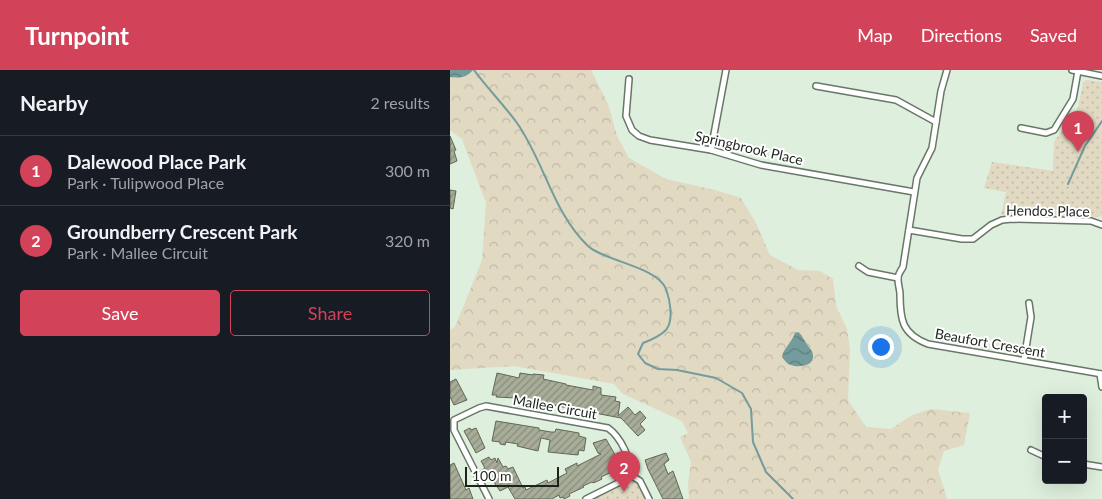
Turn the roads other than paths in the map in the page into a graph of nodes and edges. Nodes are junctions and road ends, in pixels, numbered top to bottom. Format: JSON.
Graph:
{"nodes":[{"id":1,"x":726,"y":70,"type":"edge"},
{"id":2,"x":947,"y":70,"type":"edge"},
{"id":3,"x":1075,"y":71,"type":"edge"},
{"id":4,"x":1102,"y":76,"type":"edge"},
{"id":5,"x":629,"y":79,"type":"dead end"},
{"id":6,"x":816,"y":86,"type":"dead end"},
{"id":7,"x":936,"y":122,"type":"junction"},
{"id":8,"x":1021,"y":128,"type":"dead end"},
{"id":9,"x":711,"y":150,"type":"junction"},
{"id":10,"x":914,"y":192,"type":"junction"},
{"id":11,"x":1102,"y":225,"type":"edge"},
{"id":12,"x":909,"y":230,"type":"junction"},
{"id":13,"x":859,"y":266,"type":"dead end"},
{"id":14,"x":898,"y":278,"type":"junction"},
{"id":15,"x":1029,"y":303,"type":"dead end"},
{"id":16,"x":1024,"y":360,"type":"junction"},
{"id":17,"x":1101,"y":374,"type":"edge"},
{"id":18,"x":1102,"y":387,"type":"edge"},
{"id":19,"x":452,"y":418,"type":"edge"},
{"id":20,"x":1031,"y":450,"type":"dead end"},
{"id":21,"x":1042,"y":455,"type":"edge"},
{"id":22,"x":1087,"y":465,"type":"edge"},
{"id":23,"x":1102,"y":467,"type":"edge"},
{"id":24,"x":632,"y":476,"type":"junction"},
{"id":25,"x":489,"y":499,"type":"edge"},
{"id":26,"x":586,"y":499,"type":"edge"},
{"id":27,"x":649,"y":499,"type":"edge"}],
"edges":[{"from":1,"to":9,"type":"street"},
{"from":2,"to":7,"type":"street","name":"Beaufort Crescent"},
{"from":3,"to":4,"type":"street"},
{"from":3,"to":8,"type":"street"},
{"from":5,"to":9,"type":"street","name":"Springbrook Place"},
{"from":6,"to":7,"type":"street"},
{"from":7,"to":10,"type":"street","name":"Beaufort Crescent"},
{"from":9,"to":10,"type":"street","name":"Springbrook Place"},
{"from":10,"to":12,"type":"street","name":"Beaufort Crescent"},
{"from":11,"to":12,"type":"street","name":"Hendos Place"},
{"from":12,"to":14,"type":"street","name":"Beaufort Crescent"},
{"from":13,"to":14,"type":"street"},
{"from":14,"to":16,"type":"street","name":"Beaufort Crescent"},
{"from":15,"to":16,"type":"street"},
{"from":16,"to":17,"type":"street","name":"Beaufort Crescent"},
{"from":17,"to":18,"type":"street"},
{"from":19,"to":24,"type":"street","name":"Mallee Circuit"},
{"from":19,"to":25,"type":"street","name":"Mallee Circuit"},
{"from":20,"to":21,"type":"street"},
{"from":22,"to":23,"type":"street"},
{"from":24,"to":26,"type":"street"},
{"from":24,"to":27,"type":"street"}]}
